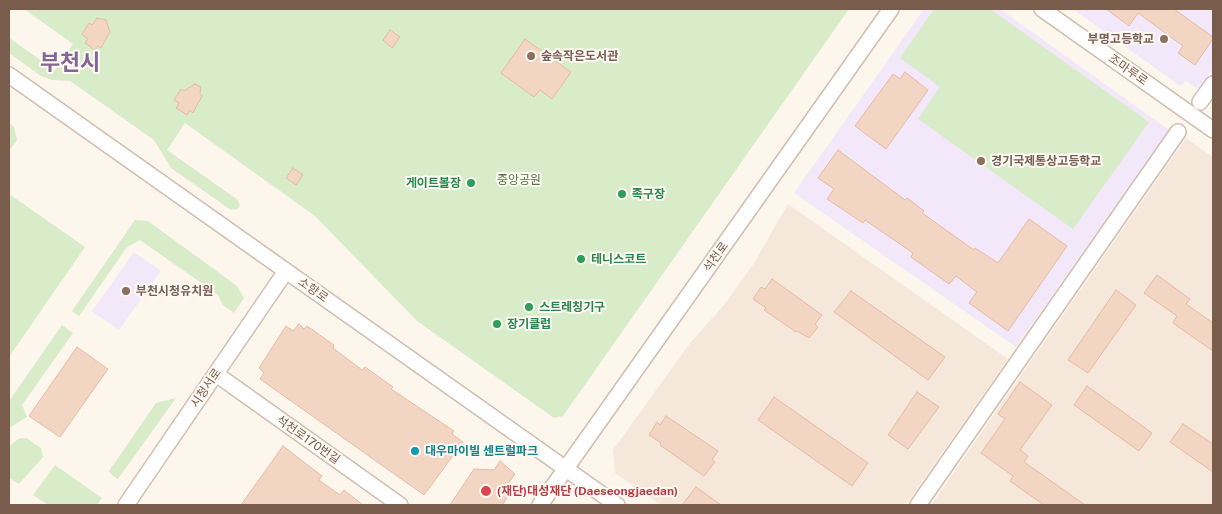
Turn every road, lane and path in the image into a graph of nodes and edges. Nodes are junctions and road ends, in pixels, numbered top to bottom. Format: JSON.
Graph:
{"nodes":[{"id":1,"x":891,"y":9,"type":"edge"},
{"id":2,"x":1042,"y":9,"type":"edge"},
{"id":3,"x":9,"y":75,"type":"edge"},
{"id":4,"x":1213,"y":84,"type":"edge"},
{"id":5,"x":1200,"y":102,"type":"dead end"},
{"id":6,"x":1213,"y":130,"type":"edge"},
{"id":7,"x":1178,"y":132,"type":"dead end"},
{"id":8,"x":286,"y":271,"type":"junction"},
{"id":9,"x":216,"y":374,"type":"junction"},
{"id":10,"x":566,"y":469,"type":"junction"},
{"id":11,"x":130,"y":504,"type":"edge"},
{"id":12,"x":400,"y":505,"type":"edge"},
{"id":13,"x":540,"y":505,"type":"edge"},
{"id":14,"x":617,"y":505,"type":"edge"},
{"id":15,"x":918,"y":505,"type":"edge"}],
"edges":[{"from":1,"to":10,"type":"street","name":"석천로"},
{"from":2,"to":6,"type":"street","name":"조마루로"},
{"from":3,"to":8,"type":"street","name":"소향로"},
{"from":4,"to":5,"type":"street"},
{"from":7,"to":15,"type":"street"},
{"from":8,"to":9,"type":"street","name":"시청서로"},
{"from":8,"to":10,"type":"street","name":"소향로"},
{"from":9,"to":11,"type":"street","name":"시청서로"},
{"from":9,"to":12,"type":"street","name":"석천로170번길"},
{"from":10,"to":13,"type":"street","name":"석천로"},
{"from":10,"to":14,"type":"street","name":"소향로"}]}
